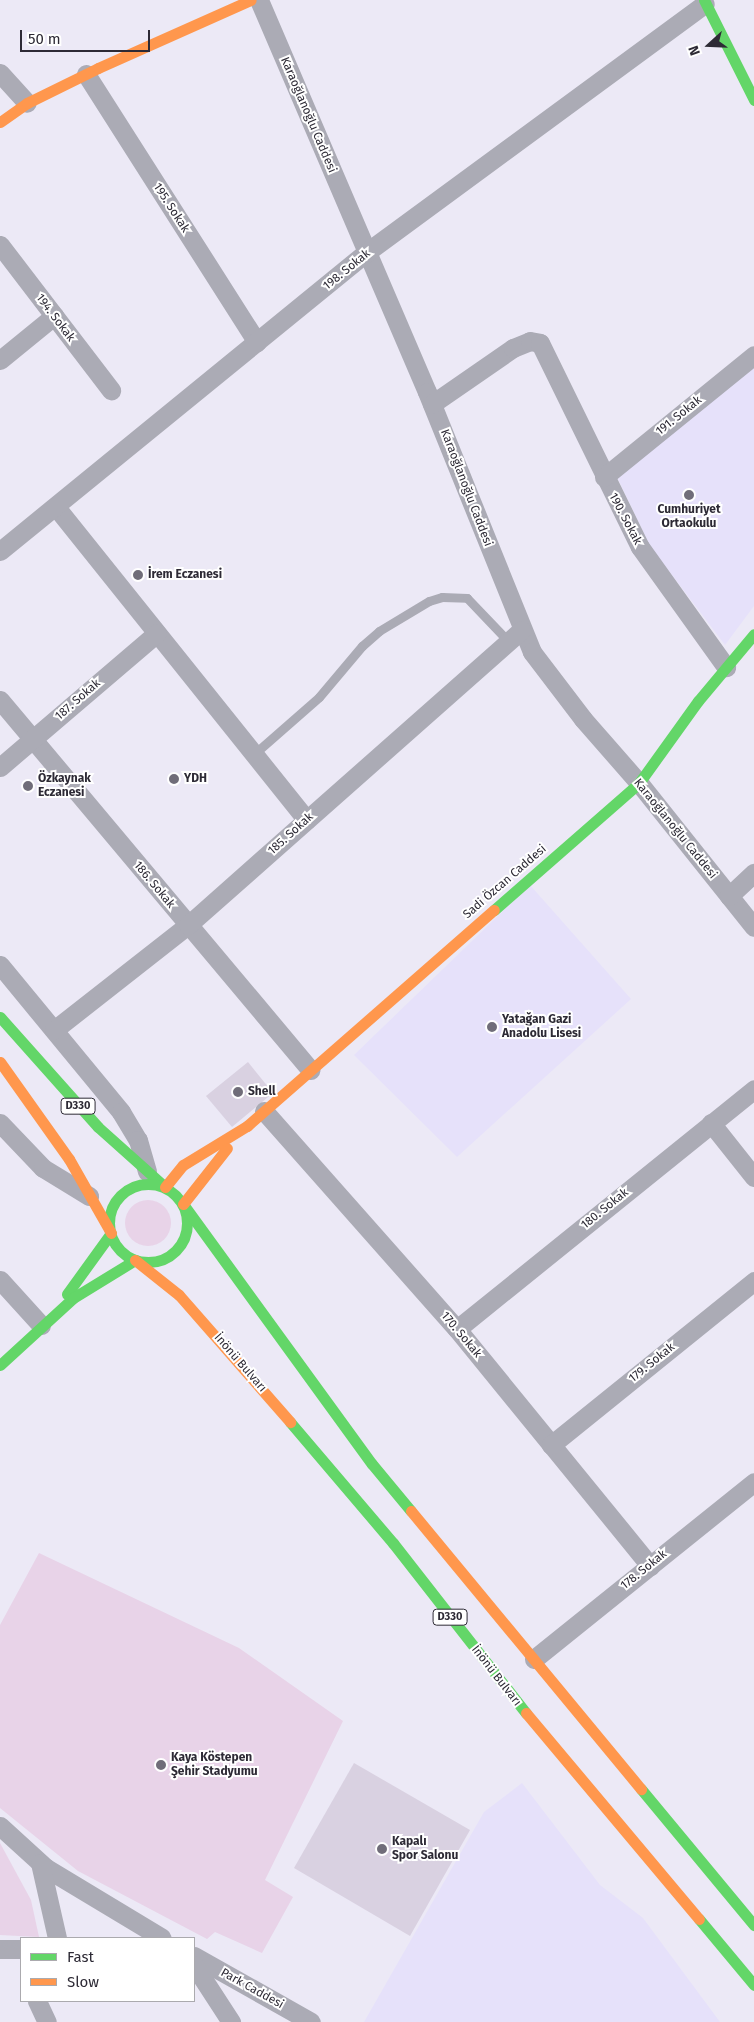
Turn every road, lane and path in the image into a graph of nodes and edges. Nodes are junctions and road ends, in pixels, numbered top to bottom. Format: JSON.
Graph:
{"nodes":[{"id":1,"x":250,"y":1,"type":"edge"},
{"id":2,"x":704,"y":2,"type":"edge"},
{"id":3,"x":0,"y":73,"type":"edge"},
{"id":4,"x":86,"y":74,"type":"junction"},
{"id":5,"x":754,"y":100,"type":"edge"},
{"id":6,"x":27,"y":103,"type":"junction"},
{"id":7,"x":0,"y":122,"type":"edge"},
{"id":8,"x":0,"y":245,"type":"edge"},
{"id":9,"x":367,"y":252,"type":"junction"},
{"id":10,"x":54,"y":316,"type":"junction"},
{"id":11,"x":257,"y":342,"type":"junction"},
{"id":12,"x":754,"y":354,"type":"edge"},
{"id":13,"x":0,"y":360,"type":"edge"},
{"id":14,"x":111,"y":390,"type":"dead end"},
{"id":15,"x":432,"y":404,"type":"junction"},
{"id":16,"x":604,"y":477,"type":"junction"},
{"id":17,"x":56,"y":507,"type":"junction"},
{"id":18,"x":0,"y":551,"type":"edge"},
{"id":19,"x":157,"y":633,"type":"junction"},
{"id":20,"x":754,"y":634,"type":"edge"},
{"id":21,"x":515,"y":636,"type":"junction"},
{"id":22,"x":726,"y":667,"type":"junction"},
{"id":23,"x":0,"y":700,"type":"edge"},
{"id":24,"x":33,"y":739,"type":"junction"},
{"id":25,"x":254,"y":754,"type":"junction"},
{"id":26,"x":0,"y":767,"type":"edge"},
{"id":27,"x":639,"y":783,"type":"junction"},
{"id":28,"x":307,"y":820,"type":"junction"},
{"id":29,"x":754,"y":873,"type":"edge"},
{"id":30,"x":729,"y":896,"type":"junction"},
{"id":31,"x":188,"y":925,"type":"junction"},
{"id":32,"x":754,"y":927,"type":"edge"},
{"id":33,"x":0,"y":965,"type":"edge"},
{"id":34,"x":0,"y":1016,"type":"edge"},
{"id":35,"x":54,"y":1030,"type":"junction"},
{"id":36,"x":0,"y":1062,"type":"edge"},
{"id":37,"x":310,"y":1070,"type":"junction"},
{"id":38,"x":754,"y":1089,"type":"edge"},
{"id":39,"x":264,"y":1111,"type":"junction"},
{"id":40,"x":0,"y":1123,"type":"edge"},
{"id":41,"x":711,"y":1123,"type":"junction"},
{"id":42,"x":247,"y":1126,"type":"junction"},
{"id":43,"x":147,"y":1173,"type":"junction"},
{"id":44,"x":754,"y":1177,"type":"edge"},
{"id":45,"x":165,"y":1187,"type":"junction"},
{"id":46,"x":92,"y":1198,"type":"junction"},
{"id":47,"x":183,"y":1204,"type":"junction"},
{"id":48,"x":110,"y":1233,"type":"junction"},
{"id":49,"x":135,"y":1260,"type":"junction"},
{"id":50,"x":0,"y":1280,"type":"edge"},
{"id":51,"x":754,"y":1281,"type":"edge"},
{"id":52,"x":41,"y":1325,"type":"junction"},
{"id":53,"x":457,"y":1329,"type":"junction"},
{"id":54,"x":0,"y":1365,"type":"edge"},
{"id":55,"x":551,"y":1445,"type":"junction"},
{"id":56,"x":754,"y":1482,"type":"edge"},
{"id":57,"x":650,"y":1566,"type":"junction"},
{"id":58,"x":534,"y":1659,"type":"junction"},
{"id":59,"x":0,"y":1826,"type":"edge"},
{"id":60,"x":40,"y":1863,"type":"junction"},
{"id":61,"x":754,"y":1925,"type":"edge"},
{"id":62,"x":57,"y":1937,"type":"edge"},
{"id":63,"x":160,"y":1937,"type":"edge"},
{"id":64,"x":0,"y":1949,"type":"edge"},
{"id":65,"x":20,"y":1949,"type":"edge"},
{"id":66,"x":195,"y":1957,"type":"edge"},
{"id":67,"x":195,"y":1967,"type":"edge"},
{"id":68,"x":754,"y":1985,"type":"edge"},
{"id":69,"x":37,"y":2002,"type":"edge"},
{"id":70,"x":47,"y":2022,"type":"edge"},
{"id":71,"x":231,"y":2022,"type":"edge"},
{"id":72,"x":311,"y":2022,"type":"edge"}],
"edges":[{"from":1,"to":4,"type":"main road"},
{"from":1,"to":9,"type":"street","name":"Karaoğlanoğlu Caddesi"},
{"from":2,"to":5,"type":"main road"},
{"from":2,"to":9,"type":"street","name":"198. Sokak"},
{"from":3,"to":6,"type":"street"},
{"from":4,"to":6,"type":"main road"},
{"from":4,"to":11,"type":"street","name":"195. Sokak"},
{"from":6,"to":7,"type":"main road"},
{"from":8,"to":10,"type":"street","name":"194. Sokak"},
{"from":9,"to":11,"type":"street","name":"198. Sokak"},
{"from":9,"to":15,"type":"street","name":"Karaoğlanoğlu Caddesi"},
{"from":10,"to":13,"type":"street"},
{"from":10,"to":14,"type":"street","name":"194. Sokak"},
{"from":11,"to":17,"type":"street","name":"198. Sokak"},
{"from":12,"to":16,"type":"street","name":"191. Sokak"},
{"from":15,"to":16,"type":"street","name":"190. Sokak"},
{"from":15,"to":21,"type":"street","name":"Karaoğlanoğlu Caddesi"},
{"from":16,"to":22,"type":"street","name":"190. Sokak"},
{"from":17,"to":18,"type":"street","name":"198. Sokak"},
{"from":17,"to":19,"type":"street"},
{"from":19,"to":24,"type":"street","name":"187. Sokak"},
{"from":19,"to":25,"type":"street"},
{"from":20,"to":22,"type":"main road","name":"Sadi Özcan Caddesi"},
{"from":21,"to":25,"type":"lane"},
{"from":21,"to":27,"type":"street","name":"Karaoğlanoğlu Caddesi"},
{"from":21,"to":28,"type":"street","name":"185. Sokak"},
{"from":22,"to":27,"type":"main road","name":"Sadi Özcan Caddesi"},
{"from":23,"to":24,"type":"street","name":"186. Sokak"},
{"from":24,"to":26,"type":"street","name":"187. Sokak"},
{"from":24,"to":31,"type":"street","name":"186. Sokak"},
{"from":25,"to":28,"type":"street"},
{"from":27,"to":30,"type":"street","name":"Karaoğlanoğlu Caddesi"},
{"from":27,"to":37,"type":"main road","name":"Sadi Özcan Caddesi"},
{"from":28,"to":31,"type":"street","name":"185. Sokak"},
{"from":29,"to":30,"type":"street"},
{"from":30,"to":32,"type":"street","name":"Karaoğlanoğlu Caddesi"},
{"from":31,"to":35,"type":"street","name":"185. Sokak"},
{"from":31,"to":37,"type":"street","name":"186. Sokak"},
{"from":33,"to":35,"type":"street"},
{"from":34,"to":43,"type":"main road","number":"D330"},
{"from":35,"to":43,"type":"street"},
{"from":36,"to":46,"type":"main road","number":"D330"},
{"from":37,"to":39,"type":"main road","name":"Sadi Özcan Caddesi"},
{"from":38,"to":41,"type":"street","name":"180. Sokak"},
{"from":39,"to":42,"type":"main road","name":"Sadi Özcan Caddesi"},
{"from":39,"to":53,"type":"street","name":"170. Sokak"},
{"from":40,"to":46,"type":"street"},
{"from":41,"to":44,"type":"street"},
{"from":41,"to":53,"type":"street","name":"180. Sokak"},
{"from":42,"to":45,"type":"main road","name":"Sadi Özcan Caddesi"},
{"from":42,"to":47,"type":"main road","name":"Sadi Özcan Caddesi"},
{"from":43,"to":45,"type":"main road","number":"D330"},
{"from":45,"to":47,"type":"main road"},
{"from":45,"to":48,"type":"main road"},
{"from":46,"to":48,"type":"main road","number":"D330"},
{"from":47,"to":49,"type":"main road"},
{"from":47,"to":58,"type":"main road"},
{"from":48,"to":49,"type":"main road"},
{"from":48,"to":52,"type":"main road"},
{"from":49,"to":52,"type":"main road"},
{"from":49,"to":68,"type":"main road","name":"İnönü Bulvarı","number":"D330"},
{"from":50,"to":52,"type":"street"},
{"from":51,"to":55,"type":"street","name":"179. Sokak"},
{"from":52,"to":54,"type":"main road"},
{"from":53,"to":55,"type":"street","name":"170. Sokak"},
{"from":55,"to":57,"type":"street","name":"170. Sokak"},
{"from":56,"to":57,"type":"street","name":"178. Sokak"},
{"from":57,"to":58,"type":"street","name":"178. Sokak"},
{"from":58,"to":61,"type":"main road"},
{"from":59,"to":60,"type":"street"},
{"from":60,"to":62,"type":"street"},
{"from":60,"to":63,"type":"street"},
{"from":64,"to":65,"type":"street"},
{"from":66,"to":72,"type":"street","name":"Park Caddesi"},
{"from":67,"to":71,"type":"street"},
{"from":69,"to":70,"type":"street"}]}
